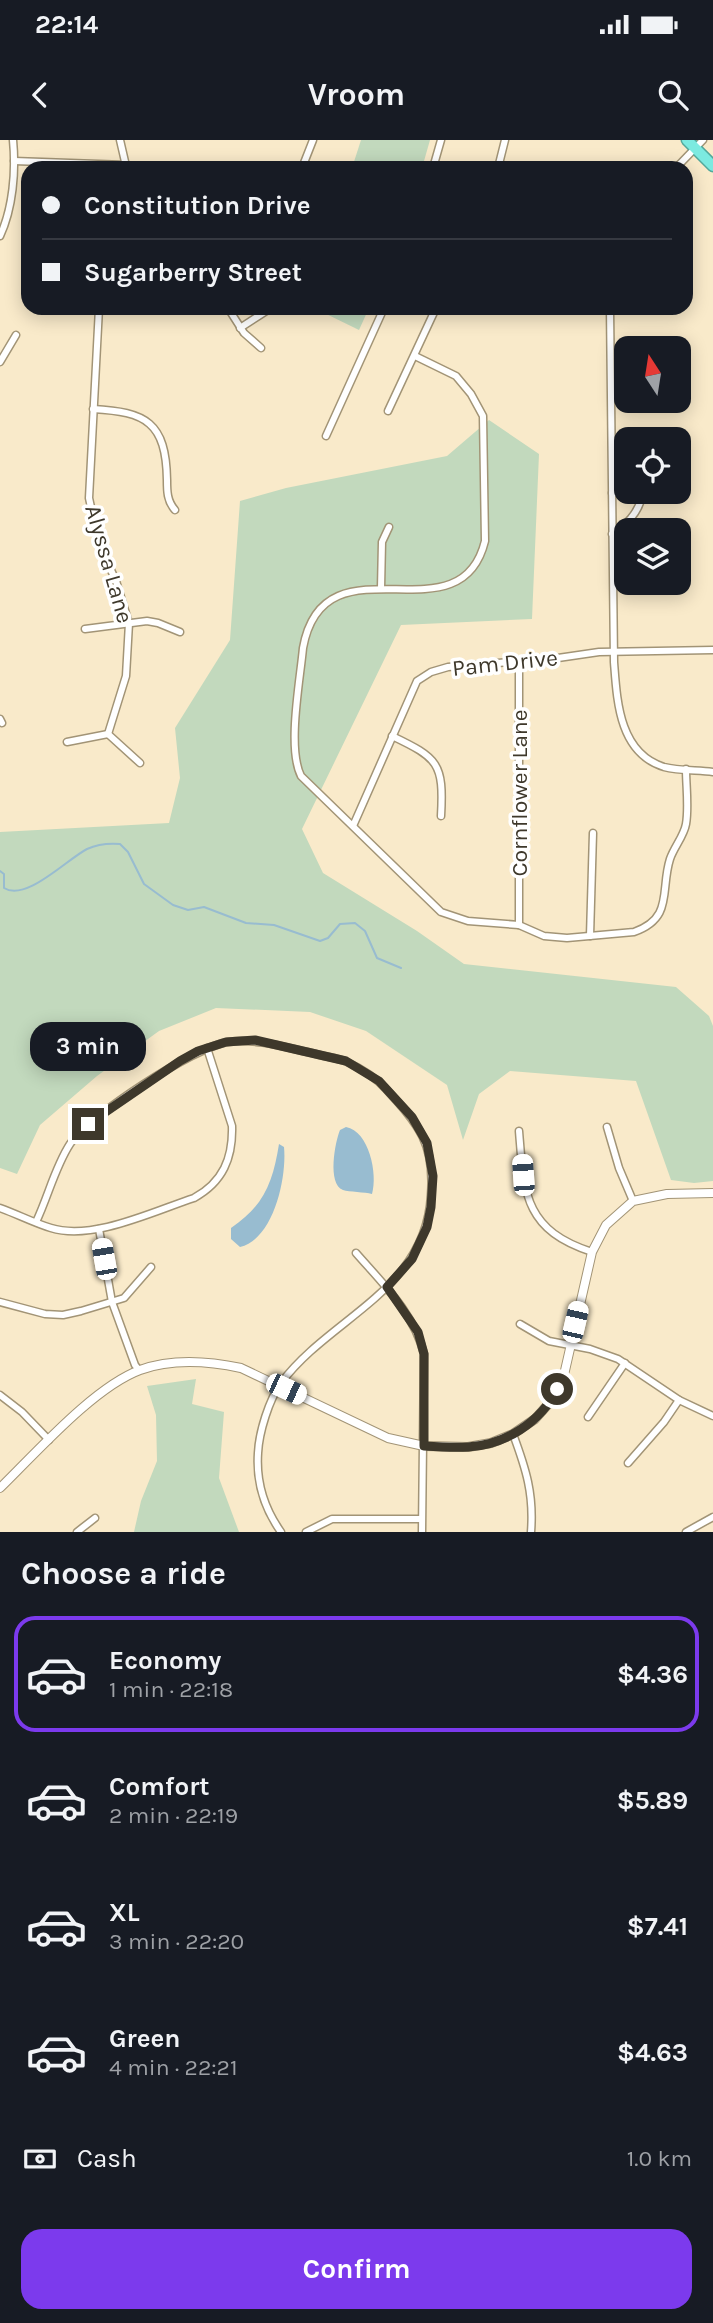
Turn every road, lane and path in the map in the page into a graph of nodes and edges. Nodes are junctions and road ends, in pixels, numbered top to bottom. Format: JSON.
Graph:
{"nodes":[{"id":1,"x":13,"y":140,"type":"edge"},
{"id":2,"x":120,"y":140,"type":"edge"},
{"id":3,"x":313,"y":140,"type":"edge"},
{"id":4,"x":441,"y":140,"type":"edge"},
{"id":5,"x":505,"y":140,"type":"edge"},
{"id":6,"x":695,"y":143,"type":"edge"},
{"id":7,"x":14,"y":161,"type":"junction"},
{"id":8,"x":21,"y":161,"type":"edge"},
{"id":9,"x":125,"y":161,"type":"edge"},
{"id":10,"x":305,"y":161,"type":"edge"},
{"id":11,"x":435,"y":161,"type":"edge"},
{"id":12,"x":500,"y":161,"type":"edge"},
{"id":13,"x":681,"y":161,"type":"edge"},
{"id":14,"x":713,"y":166,"type":"edge"},
{"id":15,"x":0,"y":236,"type":"edge"},
{"id":16,"x":99,"y":315,"type":"edge"},
{"id":17,"x":232,"y":315,"type":"edge"},
{"id":18,"x":260,"y":315,"type":"edge"},
{"id":19,"x":381,"y":315,"type":"edge"},
{"id":20,"x":433,"y":315,"type":"edge"},
{"id":21,"x":610,"y":315,"type":"edge"},
{"id":22,"x":240,"y":328,"type":"junction"},
{"id":23,"x":16,"y":335,"type":"dead end"},
{"id":24,"x":261,"y":348,"type":"dead end"},
{"id":25,"x":415,"y":356,"type":"junction"},
{"id":26,"x":0,"y":362,"type":"edge"},
{"id":27,"x":93,"y":409,"type":"junction"},
{"id":28,"x":388,"y":411,"type":"dead end"},
{"id":29,"x":326,"y":436,"type":"dead end"},
{"id":30,"x":612,"y":493,"type":"junction"},
{"id":31,"x":175,"y":510,"type":"dead end"},
{"id":32,"x":389,"y":527,"type":"dead end"},
{"id":33,"x":612,"y":534,"type":"junction"},
{"id":34,"x":381,"y":588,"type":"junction"},
{"id":35,"x":129,"y":623,"type":"junction"},
{"id":36,"x":85,"y":629,"type":"dead end"},
{"id":37,"x":180,"y":632,"type":"dead end"},
{"id":38,"x":713,"y":650,"type":"edge"},
{"id":39,"x":614,"y":652,"type":"junction"},
{"id":40,"x":520,"y":660,"type":"junction"},
{"id":41,"x":108,"y":734,"type":"junction"},
{"id":42,"x":392,"y":736,"type":"junction"},
{"id":43,"x":67,"y":742,"type":"dead end"},
{"id":44,"x":140,"y":763,"type":"dead end"},
{"id":45,"x":686,"y":769,"type":"junction"},
{"id":46,"x":713,"y":772,"type":"edge"},
{"id":47,"x":441,"y":816,"type":"dead end"},
{"id":48,"x":352,"y":826,"type":"junction"},
{"id":49,"x":593,"y":833,"type":"dead end"},
{"id":50,"x":519,"y":925,"type":"junction"},
{"id":51,"x":590,"y":936,"type":"junction"},
{"id":52,"x":206,"y":1048,"type":"junction"},
{"id":53,"x":607,"y":1127,"type":"dead end"},
{"id":54,"x":519,"y":1131,"type":"dead end"},
{"id":55,"x":713,"y":1193,"type":"edge"},
{"id":56,"x":633,"y":1201,"type":"junction"},
{"id":57,"x":0,"y":1208,"type":"edge"},
{"id":58,"x":36,"y":1222,"type":"junction"},
{"id":59,"x":99,"y":1229,"type":"junction"},
{"id":60,"x":592,"y":1252,"type":"junction"},
{"id":61,"x":356,"y":1253,"type":"dead end"},
{"id":62,"x":151,"y":1267,"type":"dead end"},
{"id":63,"x":387,"y":1287,"type":"junction"},
{"id":64,"x":113,"y":1301,"type":"junction"},
{"id":65,"x":0,"y":1302,"type":"edge"},
{"id":66,"x":520,"y":1324,"type":"dead end"},
{"id":67,"x":570,"y":1345,"type":"junction"},
{"id":68,"x":625,"y":1363,"type":"junction"},
{"id":69,"x":139,"y":1370,"type":"junction"},
{"id":70,"x":279,"y":1385,"type":"junction"},
{"id":71,"x":0,"y":1395,"type":"edge"},
{"id":72,"x":679,"y":1400,"type":"junction"},
{"id":73,"x":713,"y":1416,"type":"edge"},
{"id":74,"x":588,"y":1417,"type":"dead end"},
{"id":75,"x":513,"y":1434,"type":"junction"},
{"id":76,"x":49,"y":1440,"type":"junction"},
{"id":77,"x":424,"y":1446,"type":"junction"},
{"id":78,"x":628,"y":1463,"type":"dead end"},
{"id":79,"x":0,"y":1488,"type":"edge"},
{"id":80,"x":713,"y":1517,"type":"edge"},
{"id":81,"x":94,"y":1518,"type":"dead end"},
{"id":82,"x":420,"y":1519,"type":"junction"},
{"id":83,"x":77,"y":1532,"type":"edge"},
{"id":84,"x":281,"y":1532,"type":"edge"},
{"id":85,"x":306,"y":1532,"type":"edge"},
{"id":86,"x":422,"y":1532,"type":"edge"},
{"id":87,"x":531,"y":1532,"type":"edge"},
{"id":88,"x":686,"y":1532,"type":"edge"}],
"edges":[{"from":1,"to":7,"type":"street"},
{"from":2,"to":9,"type":"street"},
{"from":3,"to":10,"type":"street"},
{"from":4,"to":11,"type":"street"},
{"from":5,"to":12,"type":"street"},
{"from":6,"to":13,"type":"street"},
{"from":6,"to":14,"type":"highway"},
{"from":7,"to":8,"type":"street"},
{"from":7,"to":15,"type":"street"},
{"from":16,"to":27,"type":"street","name":"Alyssa Lane"},
{"from":17,"to":22,"type":"street"},
{"from":18,"to":22,"type":"street"},
{"from":19,"to":29,"type":"street"},
{"from":20,"to":25,"type":"street"},
{"from":21,"to":30,"type":"street"},
{"from":22,"to":24,"type":"street"},
{"from":23,"to":26,"type":"street"},
{"from":25,"to":28,"type":"street"},
{"from":25,"to":34,"type":"street"},
{"from":27,"to":31,"type":"street"},
{"from":27,"to":35,"type":"street","name":"Alyssa Lane"},
{"from":30,"to":33,"type":"street"},
{"from":30,"to":33,"type":"street"},
{"from":32,"to":34,"type":"street"},
{"from":33,"to":39,"type":"street"},
{"from":34,"to":48,"type":"street"},
{"from":35,"to":36,"type":"street"},
{"from":35,"to":37,"type":"street"},
{"from":35,"to":41,"type":"street","name":"Alyssa Lane"},
{"from":38,"to":39,"type":"street","name":"Pam Drive"},
{"from":39,"to":40,"type":"street","name":"Pam Drive"},
{"from":39,"to":45,"type":"street"},
{"from":40,"to":42,"type":"street","name":"Pam Drive"},
{"from":40,"to":50,"type":"street","name":"Cornflower Lane"},
{"from":41,"to":43,"type":"street"},
{"from":41,"to":44,"type":"street"},
{"from":42,"to":47,"type":"street"},
{"from":42,"to":48,"type":"street","name":"Pam Drive"},
{"from":45,"to":46,"type":"street"},
{"from":45,"to":51,"type":"street"},
{"from":48,"to":50,"type":"street"},
{"from":49,"to":51,"type":"street"},
{"from":50,"to":51,"type":"street"},
{"from":52,"to":58,"type":"street"},
{"from":52,"to":59,"type":"street"},
{"from":52,"to":63,"type":"street"},
{"from":53,"to":56,"type":"street"},
{"from":54,"to":60,"type":"street"},
{"from":55,"to":56,"type":"street"},
{"from":56,"to":60,"type":"street"},
{"from":57,"to":58,"type":"street"},
{"from":58,"to":59,"type":"street"},
{"from":59,"to":64,"type":"street"},
{"from":60,"to":67,"type":"street"},
{"from":61,"to":63,"type":"street"},
{"from":62,"to":64,"type":"street"},
{"from":63,"to":70,"type":"street"},
{"from":63,"to":77,"type":"street"},
{"from":64,"to":65,"type":"street"},
{"from":64,"to":69,"type":"street"},
{"from":66,"to":67,"type":"street"},
{"from":67,"to":68,"type":"street"},
{"from":67,"to":75,"type":"street"},
{"from":68,"to":72,"type":"street"},
{"from":68,"to":74,"type":"street"},
{"from":69,"to":70,"type":"street"},
{"from":69,"to":76,"type":"street"},
{"from":70,"to":77,"type":"street"},
{"from":70,"to":84,"type":"street"},
{"from":71,"to":76,"type":"street"},
{"from":72,"to":73,"type":"street"},
{"from":72,"to":78,"type":"street"},
{"from":75,"to":77,"type":"street"},
{"from":75,"to":87,"type":"street"},
{"from":76,"to":79,"type":"street"},
{"from":77,"to":82,"type":"street"},
{"from":80,"to":88,"type":"street"},
{"from":81,"to":83,"type":"street"},
{"from":82,"to":85,"type":"street"},
{"from":82,"to":86,"type":"street"}]}
